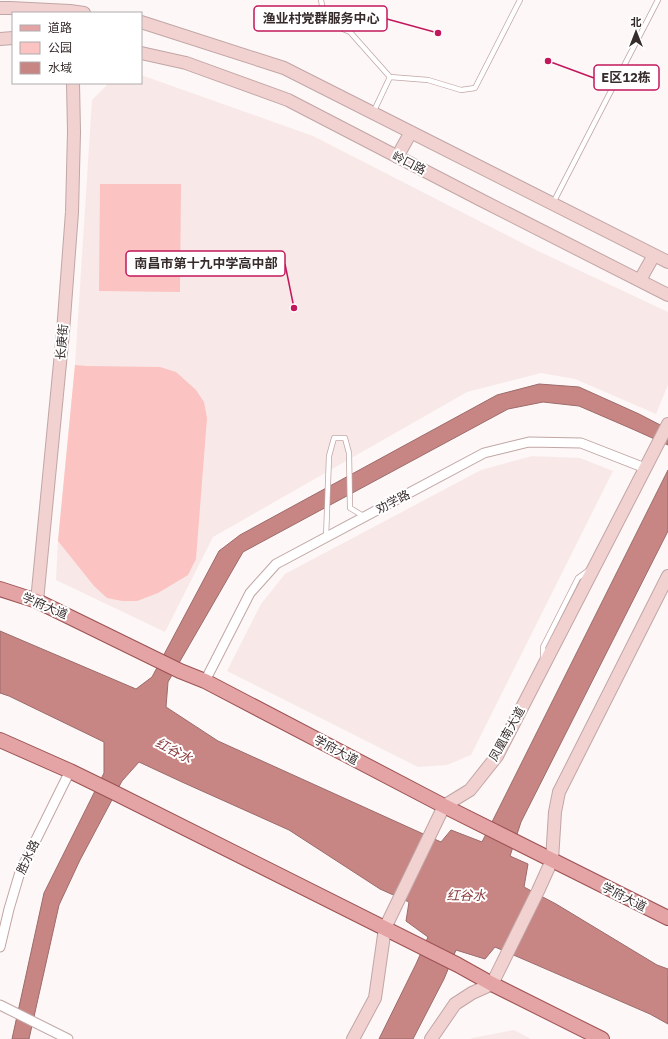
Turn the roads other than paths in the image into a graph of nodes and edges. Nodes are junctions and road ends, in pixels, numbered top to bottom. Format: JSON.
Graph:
{"nodes":[{"id":1,"x":321,"y":0,"type":"edge"},
{"id":2,"x":520,"y":0,"type":"edge"},
{"id":3,"x":658,"y":0,"type":"edge"},
{"id":4,"x":0,"y":8,"type":"edge"},
{"id":5,"x":69,"y":8,"type":"edge"},
{"id":6,"x":81,"y":12,"type":"edge"},
{"id":7,"x":142,"y":22,"type":"edge"},
{"id":8,"x":12,"y":38,"type":"edge"},
{"id":9,"x":0,"y":39,"type":"edge"},
{"id":10,"x":142,"y":53,"type":"edge"},
{"id":11,"x":390,"y":76,"type":"junction"},
{"id":12,"x":73,"y":84,"type":"edge"},
{"id":13,"x":373,"y":113,"type":"junction"},
{"id":14,"x":411,"y":132,"type":"junction"},
{"id":15,"x":397,"y":156,"type":"junction"},
{"id":16,"x":552,"y":204,"type":"junction"},
{"id":17,"x":654,"y":255,"type":"junction"},
{"id":18,"x":668,"y":262,"type":"edge"},
{"id":19,"x":640,"y":280,"type":"junction"},
{"id":20,"x":668,"y":294,"type":"edge"},
{"id":21,"x":668,"y":424,"type":"edge"},
{"id":22,"x":645,"y":468,"type":"junction"},
{"id":23,"x":365,"y":517,"type":"junction"},
{"id":24,"x":326,"y":534,"type":"junction"},
{"id":25,"x":668,"y":576,"type":"edge"},
{"id":26,"x":0,"y":589,"type":"edge"},
{"id":27,"x":37,"y":600,"type":"junction"},
{"id":28,"x":205,"y":681,"type":"junction"},
{"id":29,"x":0,"y":740,"type":"edge"},
{"id":30,"x":70,"y":771,"type":"junction"},
{"id":31,"x":444,"y":806,"type":"junction"},
{"id":32,"x":552,"y":860,"type":"junction"},
{"id":33,"x":668,"y":918,"type":"edge"},
{"id":34,"x":385,"y":928,"type":"junction"},
{"id":35,"x":0,"y":948,"type":"edge"},
{"id":36,"x":492,"y":984,"type":"junction"},
{"id":37,"x":0,"y":1005,"type":"edge"},
{"id":38,"x":68,"y":1039,"type":"edge"},
{"id":39,"x":353,"y":1039,"type":"edge"},
{"id":40,"x":431,"y":1039,"type":"edge"},
{"id":41,"x":602,"y":1039,"type":"edge"}],
"edges":[{"from":1,"to":11,"type":"lane"},
{"from":2,"to":11,"type":"lane"},
{"from":3,"to":16,"type":"lane"},
{"from":4,"to":5,"type":"street"},
{"from":5,"to":6,"type":"street"},
{"from":7,"to":13,"type":"street"},
{"from":8,"to":9,"type":"street"},
{"from":10,"to":15,"type":"street","name":"岭口路"},
{"from":11,"to":13,"type":"lane"},
{"from":12,"to":27,"type":"street","name":"长庚街"},
{"from":13,"to":14,"type":"street"},
{"from":14,"to":15,"type":"street"},
{"from":14,"to":16,"type":"street"},
{"from":15,"to":19,"type":"street","name":"岭口路"},
{"from":16,"to":17,"type":"street"},
{"from":17,"to":18,"type":"street"},
{"from":17,"to":19,"type":"street"},
{"from":19,"to":20,"type":"street","name":"岭口路"},
{"from":21,"to":22,"type":"street","name":"凤凰南大道"},
{"from":22,"to":23,"type":"street","name":"劝学路"},
{"from":22,"to":31,"type":"street","name":"凤凰南大道"},
{"from":23,"to":24,"type":"street","name":"劝学路"},
{"from":23,"to":24,"type":"lane"},
{"from":24,"to":28,"type":"street","name":"劝学路"},
{"from":25,"to":32,"type":"street"},
{"from":26,"to":27,"type":"main road","name":"学府大道"},
{"from":27,"to":28,"type":"main road","name":"学府大道"},
{"from":28,"to":31,"type":"main road","name":"学府大道"},
{"from":29,"to":30,"type":"main road"},
{"from":30,"to":34,"type":"main road"},
{"from":30,"to":35,"type":"street","name":"胜水路"},
{"from":31,"to":32,"type":"main road","name":"学府大道"},
{"from":31,"to":34,"type":"street"},
{"from":32,"to":33,"type":"main road","name":"学府大道"},
{"from":32,"to":36,"type":"street"},
{"from":34,"to":36,"type":"main road"},
{"from":34,"to":39,"type":"street"},
{"from":36,"to":40,"type":"street"},
{"from":36,"to":41,"type":"main road"},
{"from":37,"to":38,"type":"street"}]}
